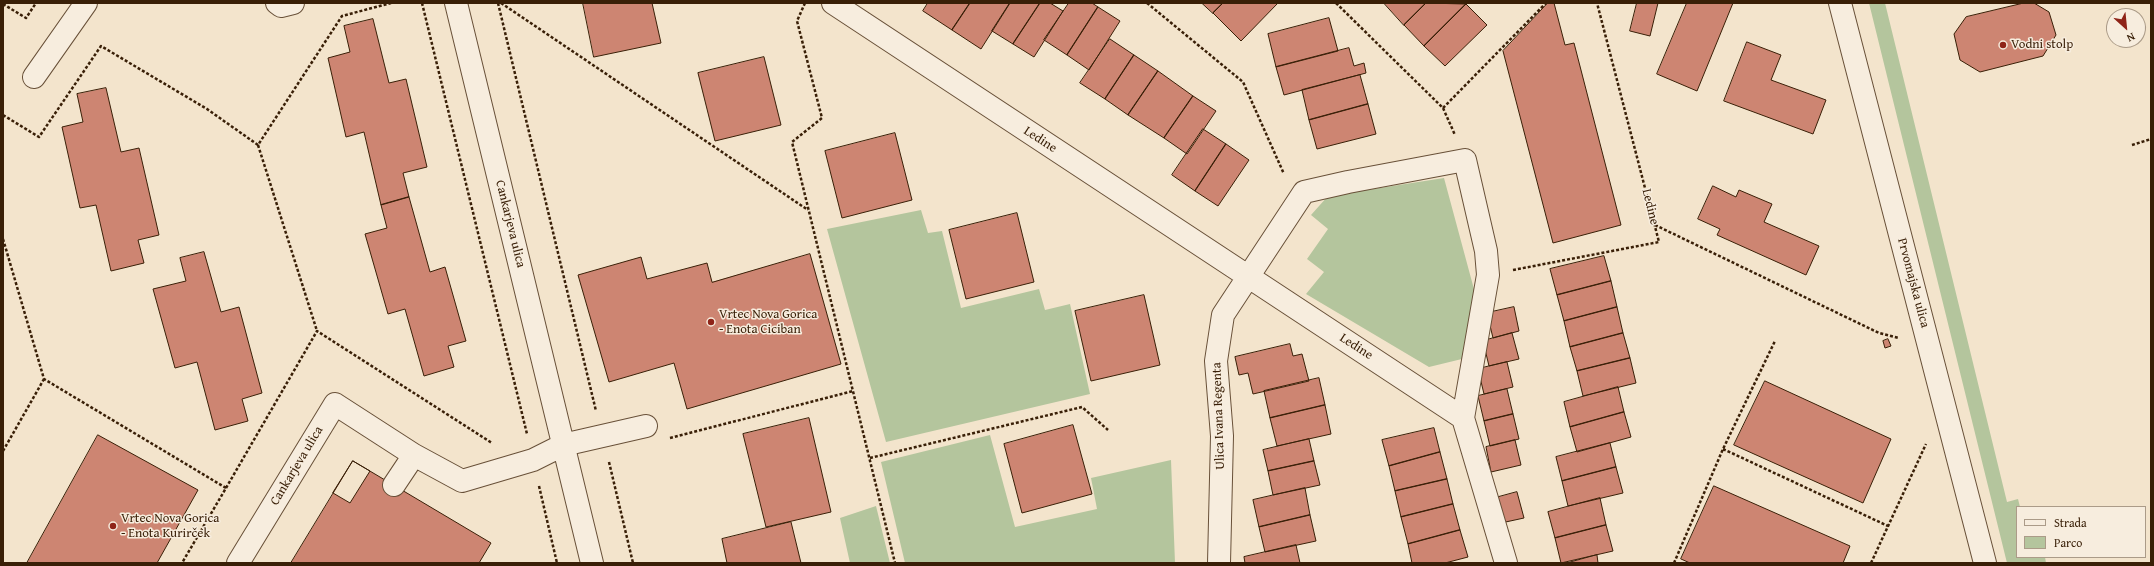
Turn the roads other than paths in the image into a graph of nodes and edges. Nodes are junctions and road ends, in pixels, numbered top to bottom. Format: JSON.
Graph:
{"nodes":[{"id":1,"x":86,"y":3,"type":"edge"},
{"id":2,"x":277,"y":3,"type":"edge"},
{"id":3,"x":293,"y":3,"type":"edge"},
{"id":4,"x":456,"y":3,"type":"edge"},
{"id":5,"x":833,"y":3,"type":"edge"},
{"id":6,"x":1840,"y":3,"type":"edge"},
{"id":7,"x":34,"y":78,"type":"dead end"},
{"id":8,"x":1248,"y":277,"type":"junction"},
{"id":9,"x":1463,"y":418,"type":"junction"},
{"id":10,"x":646,"y":426,"type":"dead end"},
{"id":11,"x":563,"y":445,"type":"junction"},
{"id":12,"x":414,"y":455,"type":"junction"},
{"id":13,"x":394,"y":485,"type":"dead end"},
{"id":14,"x":238,"y":563,"type":"edge"},
{"id":15,"x":592,"y":563,"type":"edge"},
{"id":16,"x":1219,"y":563,"type":"edge"},
{"id":17,"x":1506,"y":563,"type":"edge"},
{"id":18,"x":1984,"y":563,"type":"edge"}],
"edges":[{"from":1,"to":7,"type":"street"},
{"from":2,"to":3,"type":"street"},
{"from":4,"to":11,"type":"street","name":"Cankarjeva ulica"},
{"from":5,"to":8,"type":"street","name":"Ledine"},
{"from":6,"to":18,"type":"street","name":"Prvomajska ulica"},
{"from":8,"to":9,"type":"street","name":"Ledine"},
{"from":8,"to":9,"type":"street"},
{"from":8,"to":16,"type":"street","name":"Ulica Ivana Regenta"},
{"from":9,"to":17,"type":"street"},
{"from":10,"to":11,"type":"street"},
{"from":11,"to":12,"type":"street","name":"Cankarjeva ulica"},
{"from":11,"to":15,"type":"street","name":"Cankarjeva ulica"},
{"from":12,"to":13,"type":"street"},
{"from":12,"to":14,"type":"street","name":"Cankarjeva ulica"}]}
